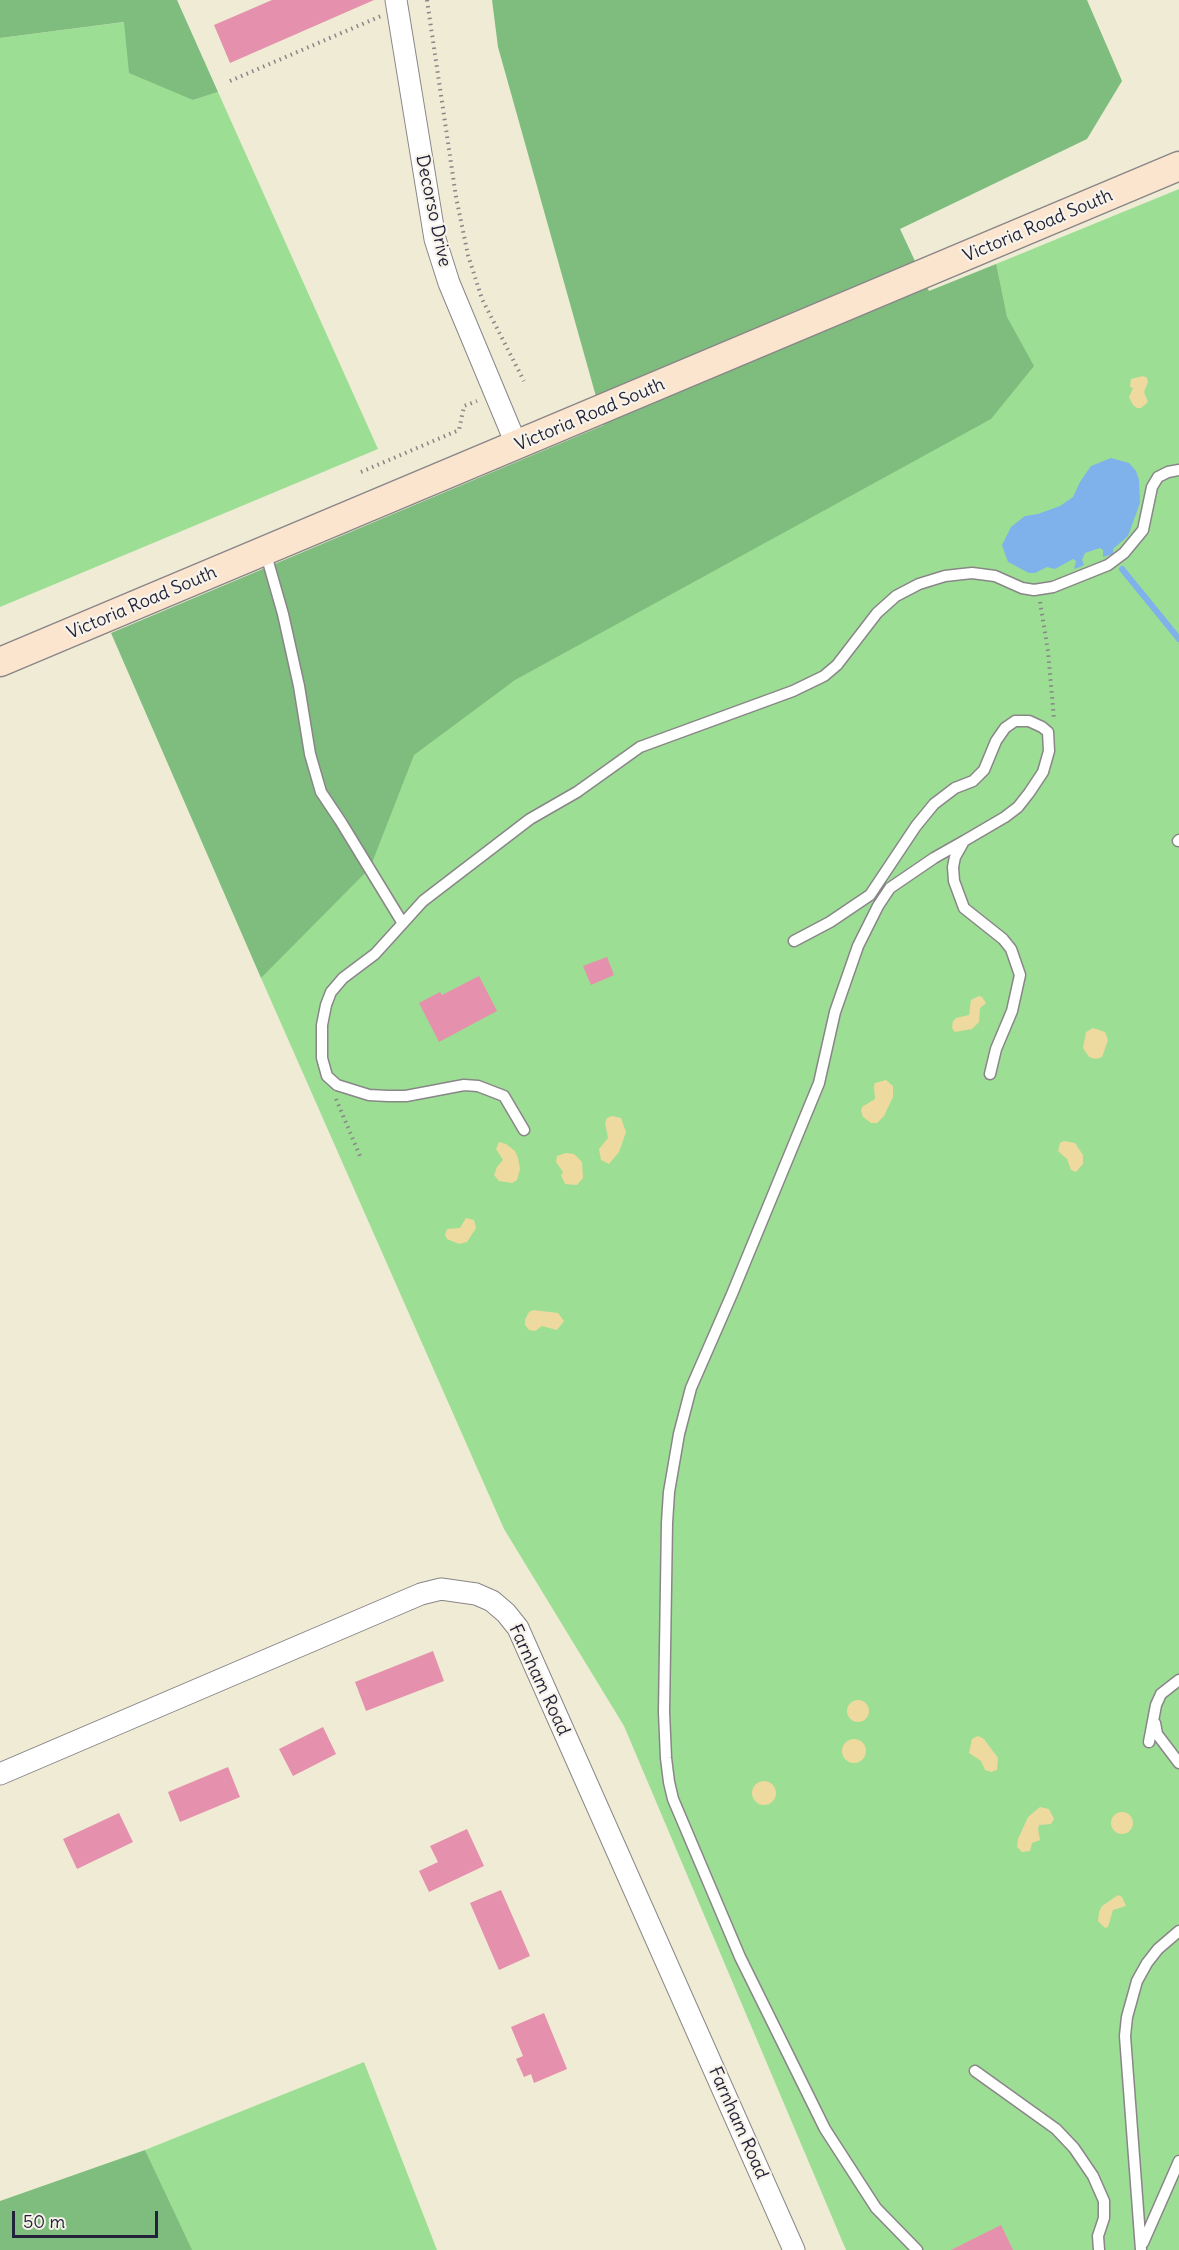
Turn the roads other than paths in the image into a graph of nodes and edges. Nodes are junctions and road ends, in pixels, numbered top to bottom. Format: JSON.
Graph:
{"nodes":[{"id":1,"x":397,"y":5,"type":"edge"},
{"id":2,"x":1179,"y":166,"type":"edge"},
{"id":3,"x":517,"y":446,"type":"junction"},
{"id":4,"x":1179,"y":470,"type":"edge"},
{"id":5,"x":265,"y":551,"type":"junction"},
{"id":6,"x":0,"y":662,"type":"edge"},
{"id":7,"x":964,"y":841,"type":"junction"},
{"id":8,"x":402,"y":922,"type":"junction"},
{"id":9,"x":794,"y":941,"type":"dead end"},
{"id":10,"x":990,"y":1074,"type":"dead end"},
{"id":11,"x":524,"y":1130,"type":"dead end"},
{"id":12,"x":1179,"y":1680,"type":"edge"},
{"id":13,"x":1156,"y":1705,"type":"junction"},
{"id":14,"x":1149,"y":1742,"type":"dead end"},
{"id":15,"x":1179,"y":1763,"type":"edge"},
{"id":16,"x":0,"y":1774,"type":"edge"},
{"id":17,"x":1179,"y":1931,"type":"edge"},
{"id":18,"x":975,"y":2071,"type":"dead end"},
{"id":19,"x":1179,"y":2161,"type":"edge"},
{"id":20,"x":794,"y":2250,"type":"edge"},
{"id":21,"x":917,"y":2250,"type":"edge"},
{"id":22,"x":1099,"y":2250,"type":"edge"},
{"id":23,"x":1141,"y":2250,"type":"edge"}],
"edges":[{"from":1,"to":3,"type":"street","name":"Decorso Drive"},
{"from":2,"to":3,"type":"main road","name":"Victoria Road South"},
{"from":3,"to":5,"type":"main road","name":"Victoria Road South"},
{"from":4,"to":8,"type":"lane"},
{"from":5,"to":6,"type":"main road","name":"Victoria Road South"},
{"from":5,"to":8,"type":"lane"},
{"from":7,"to":9,"type":"lane"},
{"from":7,"to":10,"type":"lane"},
{"from":7,"to":21,"type":"lane"},
{"from":8,"to":11,"type":"lane"},
{"from":12,"to":13,"type":"lane"},
{"from":13,"to":14,"type":"lane"},
{"from":13,"to":15,"type":"lane"},
{"from":16,"to":20,"type":"street","name":"Farnham Road"},
{"from":17,"to":23,"type":"lane"},
{"from":18,"to":22,"type":"lane"},
{"from":19,"to":23,"type":"lane"}]}
